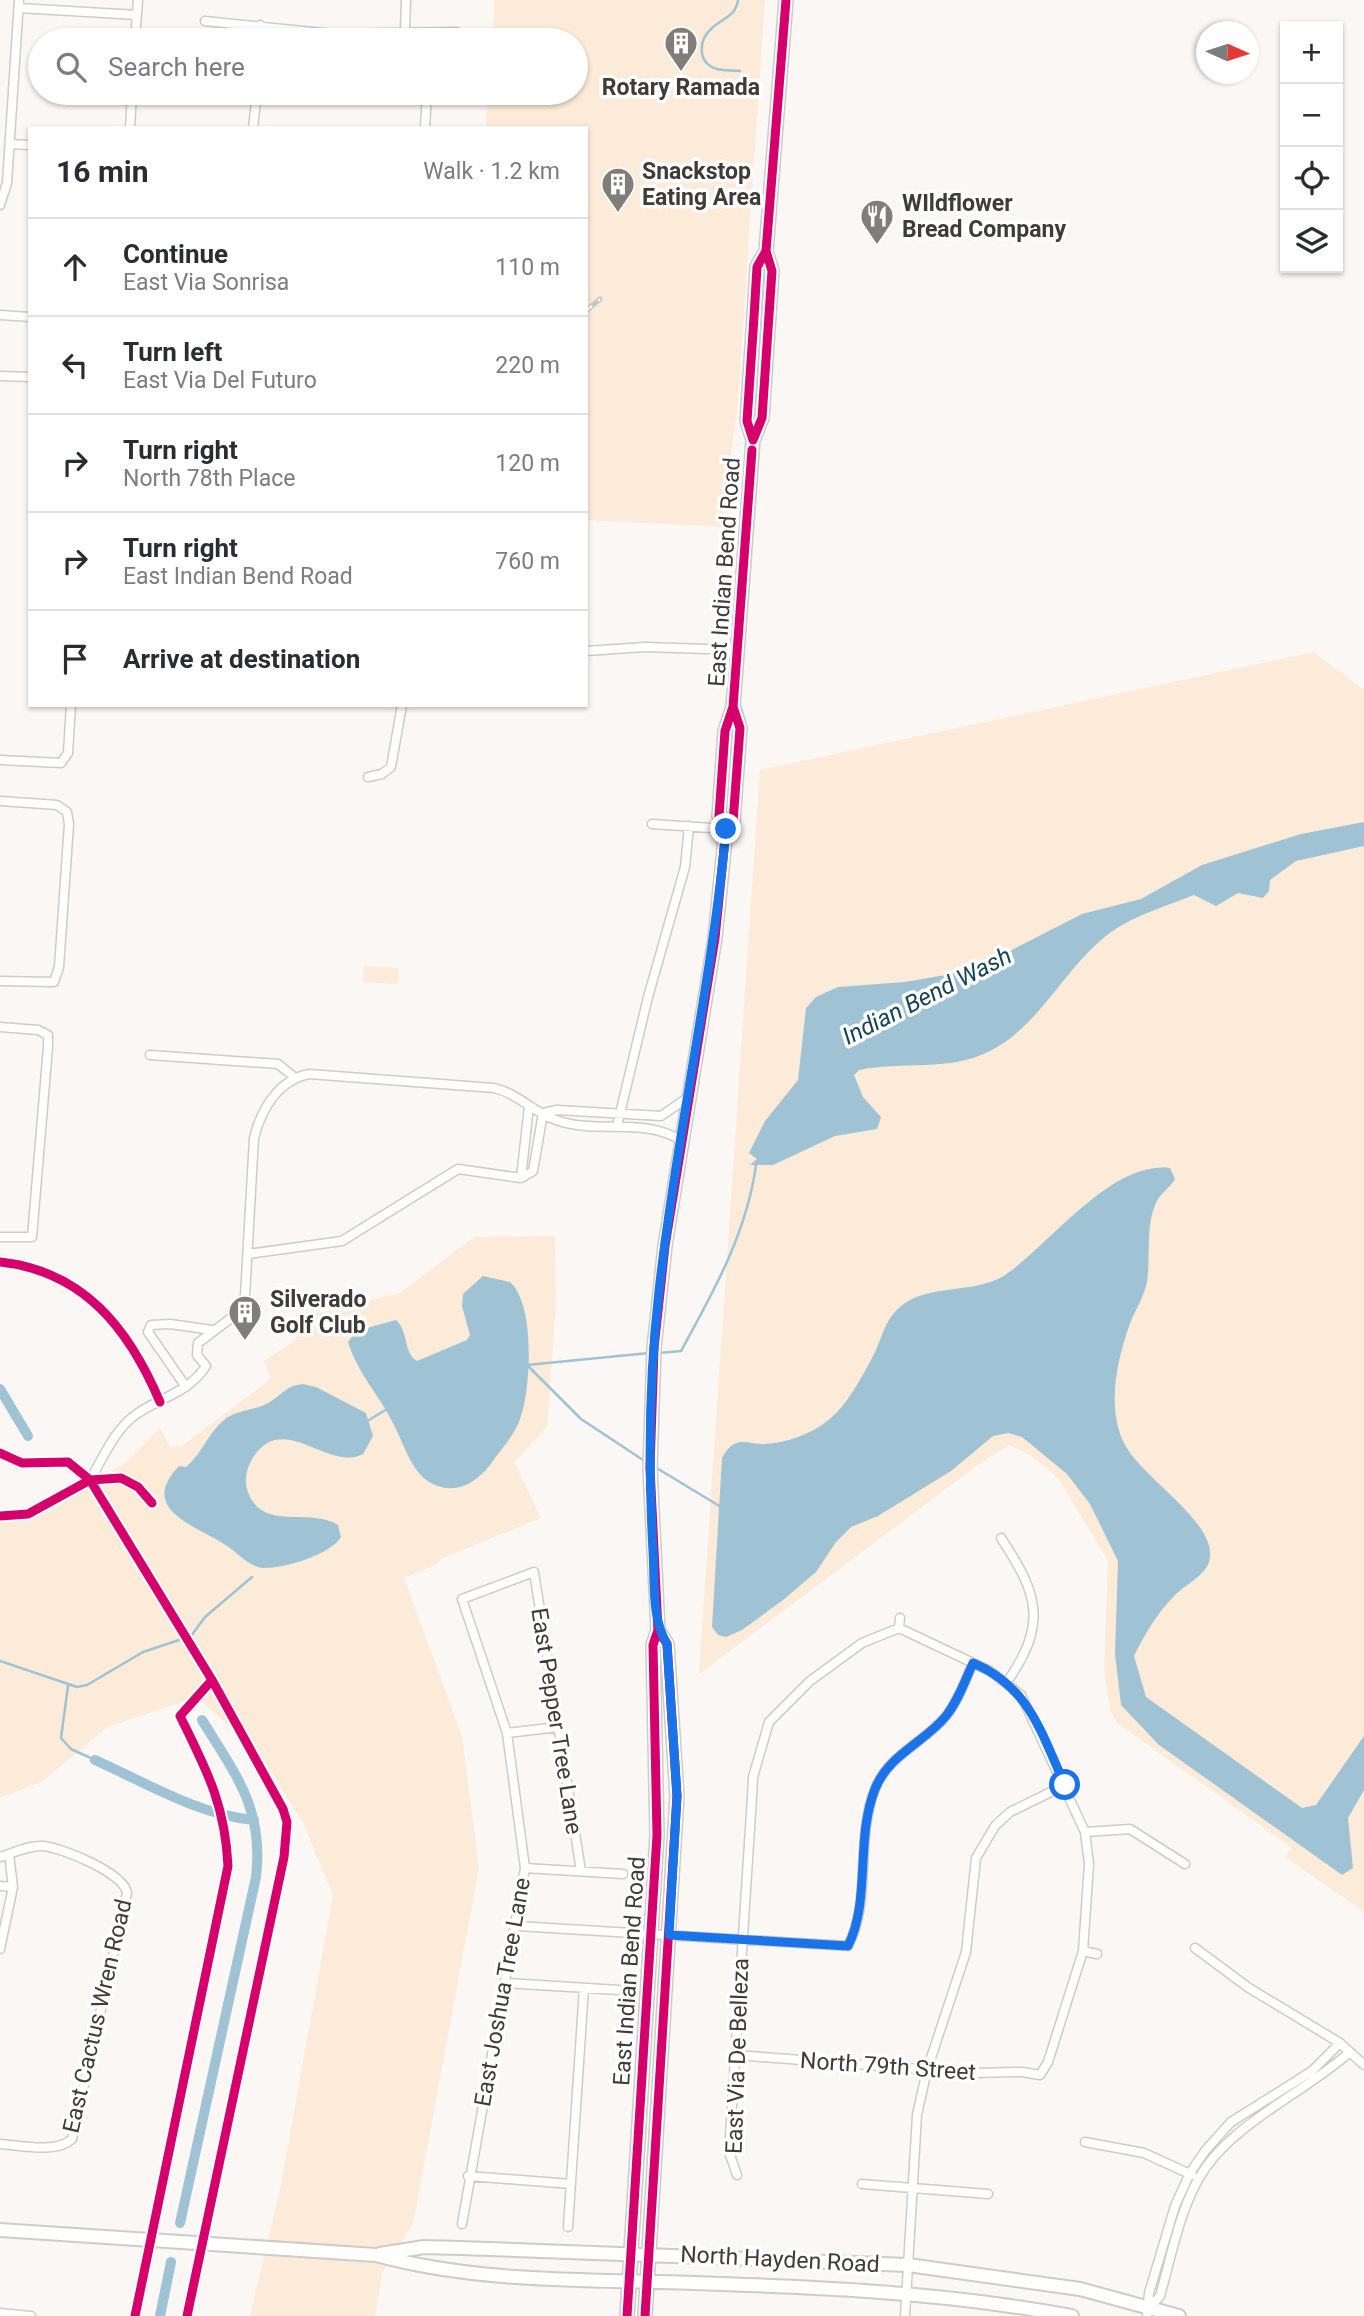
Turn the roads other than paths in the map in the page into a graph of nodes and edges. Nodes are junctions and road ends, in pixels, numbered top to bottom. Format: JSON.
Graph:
{"nodes":[{"id":1,"x":138,"y":0,"type":"edge"},
{"id":2,"x":406,"y":0,"type":"edge"},
{"id":3,"x":786,"y":0,"type":"edge"},
{"id":4,"x":19,"y":4,"type":"edge"},
{"id":5,"x":137,"y":15,"type":"junction"},
{"id":6,"x":205,"y":21,"type":"dead end"},
{"id":7,"x":260,"y":25,"type":"junction"},
{"id":8,"x":136,"y":28,"type":"edge"},
{"id":9,"x":260,"y":28,"type":"edge"},
{"id":10,"x":284,"y":28,"type":"edge"},
{"id":11,"x":405,"y":28,"type":"edge"},
{"id":12,"x":131,"y":105,"type":"edge"},
{"id":13,"x":256,"y":105,"type":"edge"},
{"id":14,"x":426,"y":105,"type":"edge"},
{"id":15,"x":130,"y":126,"type":"edge"},
{"id":16,"x":253,"y":126,"type":"edge"},
{"id":17,"x":425,"y":126,"type":"edge"},
{"id":18,"x":10,"y":144,"type":"junction"},
{"id":19,"x":28,"y":145,"type":"edge"},
{"id":20,"x":0,"y":205,"type":"edge"},
{"id":21,"x":0,"y":315,"type":"edge"},
{"id":22,"x":28,"y":317,"type":"edge"},
{"id":23,"x":0,"y":376,"type":"edge"},
{"id":24,"x":28,"y":377,"type":"edge"},
{"id":25,"x":737,"y":650,"type":"junction"},
{"id":26,"x":588,"y":651,"type":"edge"},
{"id":27,"x":71,"y":707,"type":"edge"},
{"id":28,"x":402,"y":707,"type":"edge"},
{"id":29,"x":0,"y":760,"type":"edge"},
{"id":30,"x":368,"y":777,"type":"dead end"},
{"id":31,"x":0,"y":801,"type":"edge"},
{"id":32,"x":652,"y":824,"type":"dead end"},
{"id":33,"x":689,"y":826,"type":"junction"},
{"id":34,"x":726,"y":829,"type":"junction"},
{"id":35,"x":0,"y":981,"type":"edge"},
{"id":36,"x":0,"y":1027,"type":"edge"},
{"id":37,"x":150,"y":1055,"type":"dead end"},
{"id":38,"x":295,"y":1077,"type":"junction"},
{"id":39,"x":690,"y":1096,"type":"junction"},
{"id":40,"x":529,"y":1106,"type":"junction"},
{"id":41,"x":543,"y":1113,"type":"junction"},
{"id":42,"x":619,"y":1116,"type":"junction"},
{"id":43,"x":617,"y":1126,"type":"junction"},
{"id":44,"x":524,"y":1141,"type":"junction"},
{"id":45,"x":682,"y":1141,"type":"junction"},
{"id":46,"x":539,"y":1143,"type":"junction"},
{"id":47,"x":522,"y":1178,"type":"junction"},
{"id":48,"x":0,"y":1237,"type":"edge"},
{"id":49,"x":248,"y":1254,"type":"junction"},
{"id":50,"x":212,"y":1330,"type":"junction"},
{"id":51,"x":186,"y":1387,"type":"junction"},
{"id":52,"x":90,"y":1480,"type":"dead end"},
{"id":53,"x":1001,"y":1538,"type":"dead end"},
{"id":54,"x":462,"y":1599,"type":"joint"},
{"id":55,"x":900,"y":1618,"type":"dead end"},
{"id":56,"x":899,"y":1628,"type":"junction"},
{"id":57,"x":658,"y":1630,"type":"junction"},
{"id":58,"x":973,"y":1663,"type":"junction"},
{"id":59,"x":1007,"y":1682,"type":"junction"},
{"id":60,"x":558,"y":1727,"type":"junction"},
{"id":61,"x":508,"y":1733,"type":"junction"},
{"id":62,"x":1065,"y":1785,"type":"junction"},
{"id":63,"x":1085,"y":1832,"type":"junction"},
{"id":64,"x":4,"y":1856,"type":"edge"},
{"id":65,"x":1185,"y":1864,"type":"dead end"},
{"id":66,"x":525,"y":1868,"type":"junction"},
{"id":67,"x":581,"y":1871,"type":"junction"},
{"id":68,"x":623,"y":1874,"type":"dead end"},
{"id":69,"x":0,"y":1885,"type":"edge"},
{"id":70,"x":13,"y":1887,"type":"junction"},
{"id":71,"x":517,"y":1926,"type":"junction"},
{"id":72,"x":651,"y":1934,"type":"junction"},
{"id":73,"x":669,"y":1935,"type":"junction"},
{"id":74,"x":742,"y":1939,"type":"junction"},
{"id":75,"x":0,"y":1948,"type":"edge"},
{"id":76,"x":1195,"y":1948,"type":"dead end"},
{"id":77,"x":1083,"y":1951,"type":"junction"},
{"id":78,"x":1097,"y":1954,"type":"dead end"},
{"id":79,"x":506,"y":1983,"type":"junction"},
{"id":80,"x":584,"y":1988,"type":"junction"},
{"id":81,"x":619,"y":1990,"type":"dead end"},
{"id":82,"x":1340,"y":2043,"type":"junction"},
{"id":83,"x":1350,"y":2052,"type":"junction"},
{"id":84,"x":736,"y":2054,"type":"junction"},
{"id":85,"x":1364,"y":2065,"type":"edge"},
{"id":86,"x":927,"y":2070,"type":"junction"},
{"id":87,"x":1085,"y":2142,"type":"dead end"},
{"id":88,"x":0,"y":2144,"type":"edge"},
{"id":89,"x":1190,"y":2173,"type":"junction"},
{"id":90,"x":737,"y":2175,"type":"dead end"},
{"id":91,"x":468,"y":2176,"type":"junction"},
{"id":92,"x":1199,"y":2179,"type":"junction"},
{"id":93,"x":571,"y":2184,"type":"junction"},
{"id":94,"x":862,"y":2184,"type":"dead end"},
{"id":95,"x":912,"y":2186,"type":"junction"},
{"id":96,"x":988,"y":2194,"type":"dead end"},
{"id":97,"x":462,"y":2224,"type":"dead end"},
{"id":98,"x":568,"y":2227,"type":"dead end"},
{"id":99,"x":0,"y":2230,"type":"edge"},
{"id":100,"x":630,"y":2253,"type":"junction"},
{"id":101,"x":649,"y":2253,"type":"junction"},
{"id":102,"x":376,"y":2255,"type":"junction"},
{"id":103,"x":908,"y":2265,"type":"junction"},
{"id":104,"x":629,"y":2282,"type":"junction"},
{"id":105,"x":647,"y":2282,"type":"junction"},
{"id":106,"x":906,"y":2294,"type":"junction"},
{"id":107,"x":1149,"y":2311,"type":"edge"},
{"id":108,"x":0,"y":2313,"type":"edge"},
{"id":109,"x":31,"y":2316,"type":"edge"},
{"id":110,"x":627,"y":2316,"type":"edge"},
{"id":111,"x":645,"y":2316,"type":"edge"},
{"id":112,"x":905,"y":2316,"type":"edge"},
{"id":113,"x":1072,"y":2316,"type":"edge"},
{"id":114,"x":1179,"y":2316,"type":"edge"}],
"edges":[{"from":1,"to":5,"type":"street"},
{"from":2,"to":11,"type":"street"},
{"from":3,"to":25,"type":"main road","name":"East Indian Bend Road"},
{"from":4,"to":5,"type":"street"},
{"from":4,"to":18,"type":"street"},
{"from":5,"to":8,"type":"street"},
{"from":6,"to":7,"type":"street"},
{"from":7,"to":9,"type":"street"},
{"from":7,"to":10,"type":"street"},
{"from":12,"to":15,"type":"street"},
{"from":13,"to":16,"type":"street"},
{"from":14,"to":17,"type":"street"},
{"from":18,"to":19,"type":"street"},
{"from":18,"to":20,"type":"street"},
{"from":21,"to":22,"type":"street"},
{"from":23,"to":24,"type":"street"},
{"from":25,"to":26,"type":"street"},
{"from":25,"to":34,"type":"main road","name":"East Indian Bend Road"},
{"from":27,"to":29,"type":"street"},
{"from":28,"to":30,"type":"street"},
{"from":31,"to":35,"type":"street"},
{"from":32,"to":33,"type":"street"},
{"from":33,"to":34,"type":"street"},
{"from":33,"to":42,"type":"street"},
{"from":34,"to":39,"type":"main road","name":"East Indian Bend Road"},
{"from":36,"to":48,"type":"street"},
{"from":37,"to":38,"type":"street"},
{"from":38,"to":40,"type":"street"},
{"from":38,"to":49,"type":"street"},
{"from":39,"to":42,"type":"street"},
{"from":39,"to":45,"type":"main road","name":"East Indian Bend Road"},
{"from":40,"to":41,"type":"street"},
{"from":40,"to":44,"type":"street"},
{"from":41,"to":42,"type":"street"},
{"from":41,"to":43,"type":"street"},
{"from":41,"to":46,"type":"street"},
{"from":42,"to":43,"type":"street"},
{"from":43,"to":45,"type":"street"},
{"from":44,"to":46,"type":"street"},
{"from":44,"to":47,"type":"street"},
{"from":45,"to":57,"type":"main road","name":"East Indian Bend Road"},
{"from":46,"to":47,"type":"street"},
{"from":47,"to":49,"type":"street"},
{"from":49,"to":50,"type":"street"},
{"from":50,"to":51,"type":"street"},
{"from":50,"to":51,"type":"street"},
{"from":51,"to":52,"type":"street"},
{"from":53,"to":59,"type":"street"},
{"from":54,"to":60,"type":"street","name":"East Pepper Tree Lane"},
{"from":54,"to":61,"type":"street","name":"East Joshua Tree Lane"},
{"from":55,"to":56,"type":"street"},
{"from":56,"to":58,"type":"street"},
{"from":56,"to":74,"type":"street","name":"East Via De Belleza"},
{"from":57,"to":72,"type":"main road","name":"East Indian Bend Road"},
{"from":57,"to":73,"type":"main road","name":"East Indian Bend Road"},
{"from":58,"to":59,"type":"street"},
{"from":58,"to":74,"type":"street"},
{"from":59,"to":62,"type":"street"},
{"from":60,"to":61,"type":"street"},
{"from":60,"to":67,"type":"street","name":"East Pepper Tree Lane"},
{"from":61,"to":66,"type":"street","name":"East Joshua Tree Lane"},
{"from":62,"to":63,"type":"street"},
{"from":62,"to":86,"type":"street"},
{"from":63,"to":65,"type":"street"},
{"from":63,"to":77,"type":"street"},
{"from":64,"to":70,"type":"street"},
{"from":64,"to":88,"type":"street","name":"East Cactus Wren Road"},
{"from":66,"to":67,"type":"street"},
{"from":66,"to":71,"type":"street","name":"East Joshua Tree Lane"},
{"from":67,"to":68,"type":"street"},
{"from":69,"to":70,"type":"street"},
{"from":70,"to":75,"type":"street"},
{"from":71,"to":72,"type":"street"},
{"from":71,"to":79,"type":"street","name":"East Joshua Tree Lane"},
{"from":72,"to":73,"type":"street"},
{"from":72,"to":100,"type":"main road","name":"East Indian Bend Road"},
{"from":73,"to":74,"type":"street"},
{"from":73,"to":101,"type":"main road","name":"East Indian Bend Road"},
{"from":74,"to":84,"type":"street","name":"East Via De Belleza"},
{"from":76,"to":82,"type":"street"},
{"from":77,"to":78,"type":"street"},
{"from":77,"to":86,"type":"street","name":"North 79th Street"},
{"from":79,"to":80,"type":"street"},
{"from":79,"to":91,"type":"street","name":"East Joshua Tree Lane"},
{"from":80,"to":81,"type":"street"},
{"from":80,"to":93,"type":"street"},
{"from":82,"to":83,"type":"street"},
{"from":82,"to":89,"type":"street"},
{"from":83,"to":85,"type":"street"},
{"from":83,"to":92,"type":"street"},
{"from":84,"to":86,"type":"street","name":"North 79th Street"},
{"from":84,"to":90,"type":"street","name":"East Via De Belleza"},
{"from":86,"to":95,"type":"street"},
{"from":87,"to":89,"type":"street"},
{"from":89,"to":92,"type":"street"},
{"from":89,"to":107,"type":"street"},
{"from":91,"to":93,"type":"street"},
{"from":91,"to":97,"type":"street","name":"East Joshua Tree Lane"},
{"from":92,"to":107,"type":"street"},
{"from":93,"to":98,"type":"street"},
{"from":94,"to":95,"type":"street"},
{"from":95,"to":96,"type":"street"},
{"from":95,"to":103,"type":"street"},
{"from":99,"to":102,"type":"main road","name":"North Hayden Road"},
{"from":100,"to":101,"type":"main road","name":"North Hayden Road"},
{"from":100,"to":102,"type":"main road","name":"North Hayden Road"},
{"from":100,"to":104,"type":"main road","name":"East Indian Bend Road"},
{"from":101,"to":103,"type":"main road","name":"North Hayden Road"},
{"from":101,"to":105,"type":"main road","name":"East Indian Bend Road"},
{"from":102,"to":104,"type":"main road","name":"North Hayden Road"},
{"from":103,"to":106,"type":"street"},
{"from":103,"to":107,"type":"main road","name":"North Hayden Road"},
{"from":104,"to":105,"type":"main road","name":"North Hayden Road"},
{"from":104,"to":110,"type":"main road","name":"East Indian Bend Road"},
{"from":105,"to":106,"type":"main road","name":"North Hayden Road"},
{"from":105,"to":111,"type":"main road","name":"East Indian Bend Road"},
{"from":106,"to":112,"type":"street"},
{"from":106,"to":113,"type":"main road","name":"North Hayden Road"},
{"from":107,"to":114,"type":"main road","name":"North Hayden Road"},
{"from":108,"to":109,"type":"street"}]}
